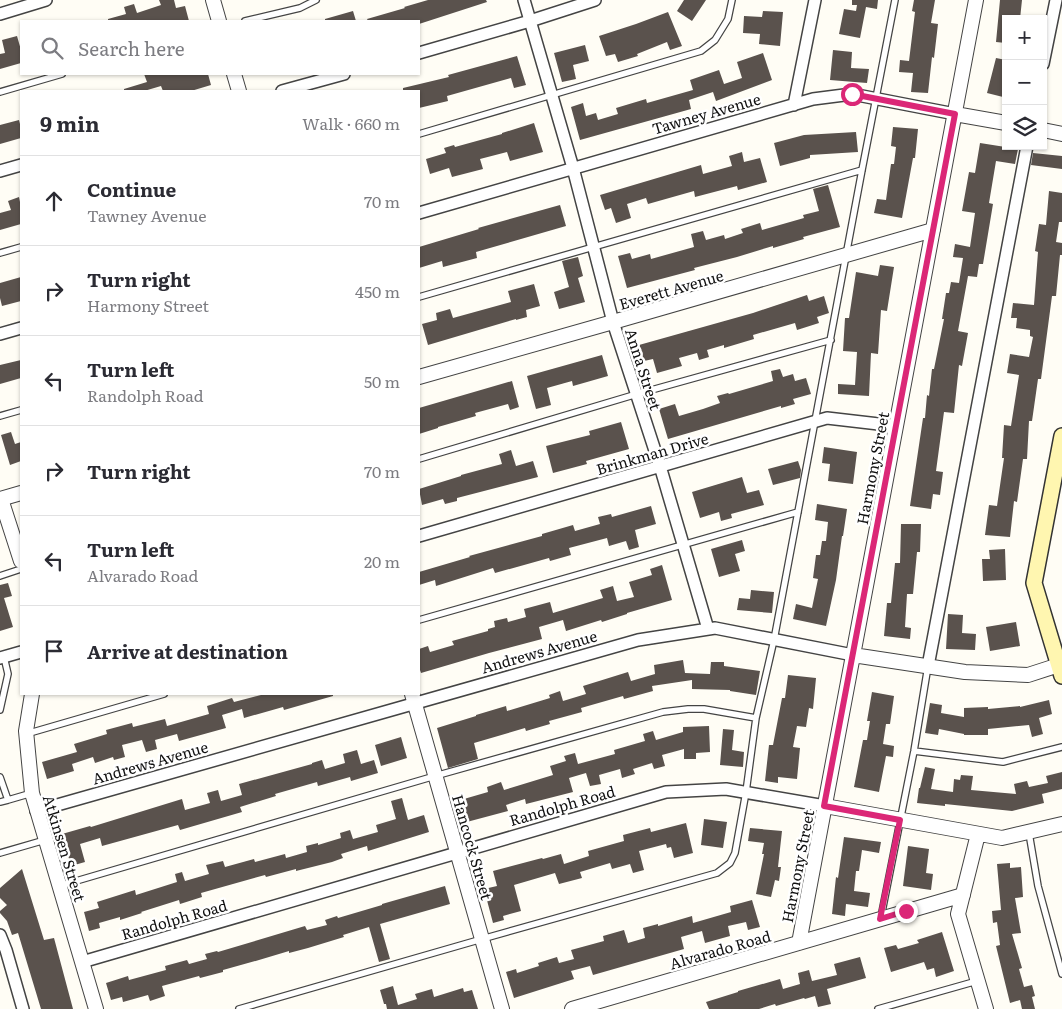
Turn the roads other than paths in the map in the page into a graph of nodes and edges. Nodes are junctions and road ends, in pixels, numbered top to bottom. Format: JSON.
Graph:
{"nodes":[{"id":1,"x":46,"y":0,"type":"edge"},
{"id":2,"x":213,"y":0,"type":"edge"},
{"id":3,"x":316,"y":0,"type":"edge"},
{"id":4,"x":524,"y":0,"type":"edge"},
{"id":5,"x":594,"y":0,"type":"edge"},
{"id":6,"x":732,"y":0,"type":"edge"},
{"id":7,"x":815,"y":0,"type":"edge"},
{"id":8,"x":895,"y":0,"type":"edge"},
{"id":9,"x":976,"y":0,"type":"edge"},
{"id":10,"x":1056,"y":0,"type":"edge"},
{"id":11,"x":33,"y":2,"type":"edge"},
{"id":12,"x":0,"y":14,"type":"edge"},
{"id":13,"x":219,"y":20,"type":"edge"},
{"id":14,"x":249,"y":20,"type":"edge"},
{"id":15,"x":530,"y":21,"type":"junction"},
{"id":16,"x":420,"y":53,"type":"edge"},
{"id":17,"x":1044,"y":60,"type":"edge"},
{"id":18,"x":59,"y":75,"type":"edge"},
{"id":19,"x":234,"y":75,"type":"edge"},
{"id":20,"x":340,"y":75,"type":"edge"},
{"id":21,"x":239,"y":90,"type":"edge"},
{"id":22,"x":286,"y":90,"type":"edge"},
{"id":23,"x":0,"y":92,"type":"edge"},
{"id":24,"x":552,"y":95,"type":"junction"},
{"id":25,"x":876,"y":98,"type":"junction"},
{"id":26,"x":794,"y":105,"type":"junction"},
{"id":27,"x":955,"y":114,"type":"junction"},
{"id":28,"x":1002,"y":122,"type":"edge"},
{"id":29,"x":1047,"y":131,"type":"edge"},
{"id":30,"x":420,"y":134,"type":"edge"},
{"id":31,"x":1062,"y":134,"type":"edge"},
{"id":32,"x":1026,"y":150,"type":"edge"},
{"id":33,"x":20,"y":165,"type":"edge"},
{"id":34,"x":573,"y":168,"type":"junction"},
{"id":35,"x":862,"y":170,"type":"junction"},
{"id":36,"x":0,"y":171,"type":"edge"},
{"id":37,"x":420,"y":213,"type":"edge"},
{"id":38,"x":933,"y":230,"type":"junction"},
{"id":39,"x":20,"y":247,"type":"edge"},
{"id":40,"x":594,"y":247,"type":"junction"},
{"id":41,"x":0,"y":253,"type":"edge"},
{"id":42,"x":846,"y":255,"type":"junction"},
{"id":43,"x":420,"y":297,"type":"edge"},
{"id":44,"x":613,"y":322,"type":"junction"},
{"id":45,"x":20,"y":328,"type":"edge"},
{"id":46,"x":0,"y":334,"type":"edge"},
{"id":47,"x":830,"y":340,"type":"junction"},
{"id":48,"x":420,"y":377,"type":"edge"},
{"id":49,"x":637,"y":394,"type":"junction"},
{"id":50,"x":20,"y":410,"type":"edge"},
{"id":51,"x":0,"y":416,"type":"edge"},
{"id":52,"x":815,"y":421,"type":"junction"},
{"id":53,"x":896,"y":426,"type":"junction"},
{"id":54,"x":1062,"y":436,"type":"edge"},
{"id":55,"x":420,"y":459,"type":"edge"},
{"id":56,"x":660,"y":466,"type":"junction"},
{"id":57,"x":1059,"y":473,"type":"edge"},
{"id":58,"x":20,"y":493,"type":"edge"},
{"id":59,"x":0,"y":498,"type":"edge"},
{"id":60,"x":798,"y":512,"type":"junction"},
{"id":61,"x":420,"y":536,"type":"edge"},
{"id":62,"x":683,"y":545,"type":"junction"},
{"id":63,"x":20,"y":558,"type":"edge"},
{"id":64,"x":20,"y":570,"type":"edge"},
{"id":65,"x":0,"y":576,"type":"edge"},
{"id":66,"x":420,"y":620,"type":"edge"},
{"id":67,"x":708,"y":629,"type":"junction"},
{"id":68,"x":774,"y":640,"type":"junction"},
{"id":69,"x":20,"y":652,"type":"edge"},
{"id":70,"x":853,"y":655,"type":"junction"},
{"id":71,"x":2,"y":658,"type":"edge"},
{"id":72,"x":928,"y":666,"type":"junction"},
{"id":73,"x":1061,"y":669,"type":"edge"},
{"id":74,"x":32,"y":695,"type":"edge"},
{"id":75,"x":161,"y":695,"type":"edge"},
{"id":76,"x":413,"y":698,"type":"edge"},
{"id":77,"x":0,"y":710,"type":"edge"},
{"id":78,"x":756,"y":718,"type":"junction"},
{"id":79,"x":26,"y":734,"type":"junction"},
{"id":80,"x":1062,"y":747,"type":"edge"},
{"id":81,"x":914,"y":751,"type":"junction"},
{"id":82,"x":435,"y":776,"type":"junction"},
{"id":83,"x":0,"y":777,"type":"edge"},
{"id":84,"x":746,"y":792,"type":"junction"},
{"id":85,"x":32,"y":793,"type":"junction"},
{"id":86,"x":8,"y":800,"type":"junction"},
{"id":87,"x":0,"y":802,"type":"edge"},
{"id":88,"x":824,"y":806,"type":"junction"},
{"id":89,"x":36,"y":811,"type":"junction"},
{"id":90,"x":900,"y":820,"type":"junction"},
{"id":91,"x":1062,"y":824,"type":"edge"},
{"id":92,"x":1028,"y":832,"type":"junction"},
{"id":93,"x":978,"y":834,"type":"junction"},
{"id":94,"x":45,"y":840,"type":"junction"},
{"id":95,"x":0,"y":853,"type":"edge"},
{"id":96,"x":457,"y":853,"type":"junction"},
{"id":97,"x":59,"y":886,"type":"junction"},
{"id":98,"x":963,"y":895,"type":"junction"},
{"id":99,"x":880,"y":919,"type":"junction"},
{"id":100,"x":1,"y":939,"type":"edge"},
{"id":101,"x":482,"y":939,"type":"junction"},
{"id":102,"x":799,"y":943,"type":"junction"},
{"id":103,"x":82,"y":962,"type":"junction"},
{"id":104,"x":1062,"y":974,"type":"edge"},
{"id":105,"x":978,"y":981,"type":"junction"},
{"id":106,"x":23,"y":1009,"type":"edge"},
{"id":107,"x":96,"y":1009,"type":"edge"},
{"id":108,"x":239,"y":1009,"type":"edge"},
{"id":109,"x":502,"y":1009,"type":"edge"},
{"id":110,"x":572,"y":1009,"type":"edge"},
{"id":111,"x":878,"y":1009,"type":"edge"},
{"id":112,"x":986,"y":1009,"type":"edge"}],
"edges":[{"from":1,"to":11,"type":"street"},
{"from":2,"to":13,"type":"street"},
{"from":3,"to":14,"type":"lane"},
{"from":4,"to":15,"type":"street","name":"Anna Street"},
{"from":5,"to":15,"type":"street"},
{"from":6,"to":24,"type":"lane"},
{"from":7,"to":26,"type":"street"},
{"from":8,"to":25,"type":"lane"},
{"from":9,"to":27,"type":"street","name":"Harmony Street"},
{"from":10,"to":17,"type":"street"},
{"from":11,"to":12,"type":"street"},
{"from":15,"to":16,"type":"street"},
{"from":15,"to":24,"type":"street","name":"Anna Street"},
{"from":18,"to":23,"type":"lane"},
{"from":19,"to":21,"type":"street"},
{"from":20,"to":22,"type":"street"},
{"from":24,"to":30,"type":"lane"},
{"from":24,"to":34,"type":"street","name":"Anna Street"},
{"from":25,"to":26,"type":"street","name":"Tawney Avenue"},
{"from":25,"to":27,"type":"street","name":"Tawney Avenue"},
{"from":25,"to":35,"type":"lane"},
{"from":26,"to":34,"type":"street","name":"Tawney Avenue"},
{"from":27,"to":28,"type":"street","name":"Tawney Avenue"},
{"from":27,"to":38,"type":"street","name":"Harmony Street"},
{"from":29,"to":31,"type":"street"},
{"from":32,"to":72,"type":"street"},
{"from":33,"to":36,"type":"street"},
{"from":34,"to":37,"type":"street","name":"Tawney Avenue"},
{"from":34,"to":40,"type":"street","name":"Anna Street"},
{"from":35,"to":40,"type":"lane"},
{"from":35,"to":42,"type":"lane"},
{"from":38,"to":42,"type":"street","name":"Everett Avenue"},
{"from":38,"to":53,"type":"street","name":"Harmony Street"},
{"from":39,"to":41,"type":"lane"},
{"from":40,"to":43,"type":"lane"},
{"from":40,"to":44,"type":"street","name":"Anna Street"},
{"from":42,"to":44,"type":"street","name":"Everett Avenue"},
{"from":42,"to":47,"type":"lane"},
{"from":44,"to":48,"type":"street","name":"Everett Avenue"},
{"from":44,"to":49,"type":"street","name":"Anna Street"},
{"from":45,"to":46,"type":"street"},
{"from":47,"to":49,"type":"lane"},
{"from":47,"to":52,"type":"lane"},
{"from":49,"to":55,"type":"lane"},
{"from":49,"to":56,"type":"street","name":"Anna Street"},
{"from":50,"to":51,"type":"lane"},
{"from":52,"to":53,"type":"street","name":"Brinkman Drive"},
{"from":52,"to":56,"type":"street","name":"Brinkman Drive"},
{"from":52,"to":60,"type":"lane"},
{"from":53,"to":70,"type":"street","name":"Harmony Street"},
{"from":54,"to":57,"type":"main road"},
{"from":56,"to":61,"type":"street","name":"Brinkman Drive"},
{"from":56,"to":62,"type":"street","name":"Anna Street"},
{"from":57,"to":73,"type":"main road"},
{"from":58,"to":59,"type":"street"},
{"from":59,"to":63,"type":"street"},
{"from":60,"to":62,"type":"lane"},
{"from":60,"to":68,"type":"lane"},
{"from":62,"to":66,"type":"lane"},
{"from":62,"to":67,"type":"street","name":"Anna Street"},
{"from":64,"to":65,"type":"lane"},
{"from":67,"to":68,"type":"street","name":"Andrews Avenue"},
{"from":67,"to":76,"type":"street","name":"Andrews Avenue"},
{"from":68,"to":70,"type":"street","name":"Andrews Avenue"},
{"from":68,"to":78,"type":"lane"},
{"from":69,"to":71,"type":"street"},
{"from":70,"to":72,"type":"street","name":"Andrews Avenue"},
{"from":70,"to":88,"type":"street","name":"Harmony Street"},
{"from":71,"to":77,"type":"lane"},
{"from":72,"to":73,"type":"street","name":"Andrews Avenue"},
{"from":72,"to":81,"type":"lane"},
{"from":74,"to":79,"type":"street","name":"Atkinsen Street"},
{"from":75,"to":79,"type":"lane"},
{"from":76,"to":82,"type":"street","name":"Hancock Street"},
{"from":76,"to":89,"type":"street","name":"Andrews Avenue"},
{"from":78,"to":82,"type":"lane"},
{"from":78,"to":84,"type":"lane"},
{"from":79,"to":85,"type":"street","name":"Atkinsen Street"},
{"from":80,"to":81,"type":"lane"},
{"from":81,"to":90,"type":"lane"},
{"from":82,"to":96,"type":"street","name":"Hancock Street"},
{"from":82,"to":97,"type":"lane"},
{"from":83,"to":86,"type":"lane"},
{"from":84,"to":88,"type":"street","name":"Randolph Road"},
{"from":84,"to":96,"type":"street","name":"Randolph Road"},
{"from":84,"to":101,"type":"lane"},
{"from":85,"to":86,"type":"lane"},
{"from":85,"to":89,"type":"street","name":"Atkinsen Street"},
{"from":86,"to":87,"type":"lane"},
{"from":88,"to":90,"type":"street","name":"Randolph Road"},
{"from":88,"to":102,"type":"street","name":"Harmony Street"},
{"from":89,"to":94,"type":"street","name":"Atkinsen Street"},
{"from":90,"to":93,"type":"street","name":"Randolph Road"},
{"from":90,"to":99,"type":"lane"},
{"from":91,"to":92,"type":"street","name":"Randolph Road"},
{"from":92,"to":93,"type":"street","name":"Randolph Road"},
{"from":92,"to":104,"type":"lane"},
{"from":93,"to":98,"type":"street"},
{"from":94,"to":95,"type":"lane"},
{"from":94,"to":97,"type":"street","name":"Atkinsen Street"},
{"from":96,"to":101,"type":"street","name":"Hancock Street"},
{"from":96,"to":103,"type":"street","name":"Randolph Road"},
{"from":97,"to":103,"type":"street","name":"Atkinsen Street"},
{"from":98,"to":99,"type":"street","name":"Alvarado Road"},
{"from":98,"to":105,"type":"street"},
{"from":99,"to":102,"type":"street","name":"Alvarado Road"},
{"from":100,"to":106,"type":"street"},
{"from":101,"to":108,"type":"lane"},
{"from":101,"to":109,"type":"street","name":"Hancock Street"},
{"from":102,"to":110,"type":"street","name":"Alvarado Road"},
{"from":103,"to":107,"type":"street","name":"Atkinsen Street"},
{"from":105,"to":111,"type":"lane"},
{"from":105,"to":112,"type":"street"}]}
